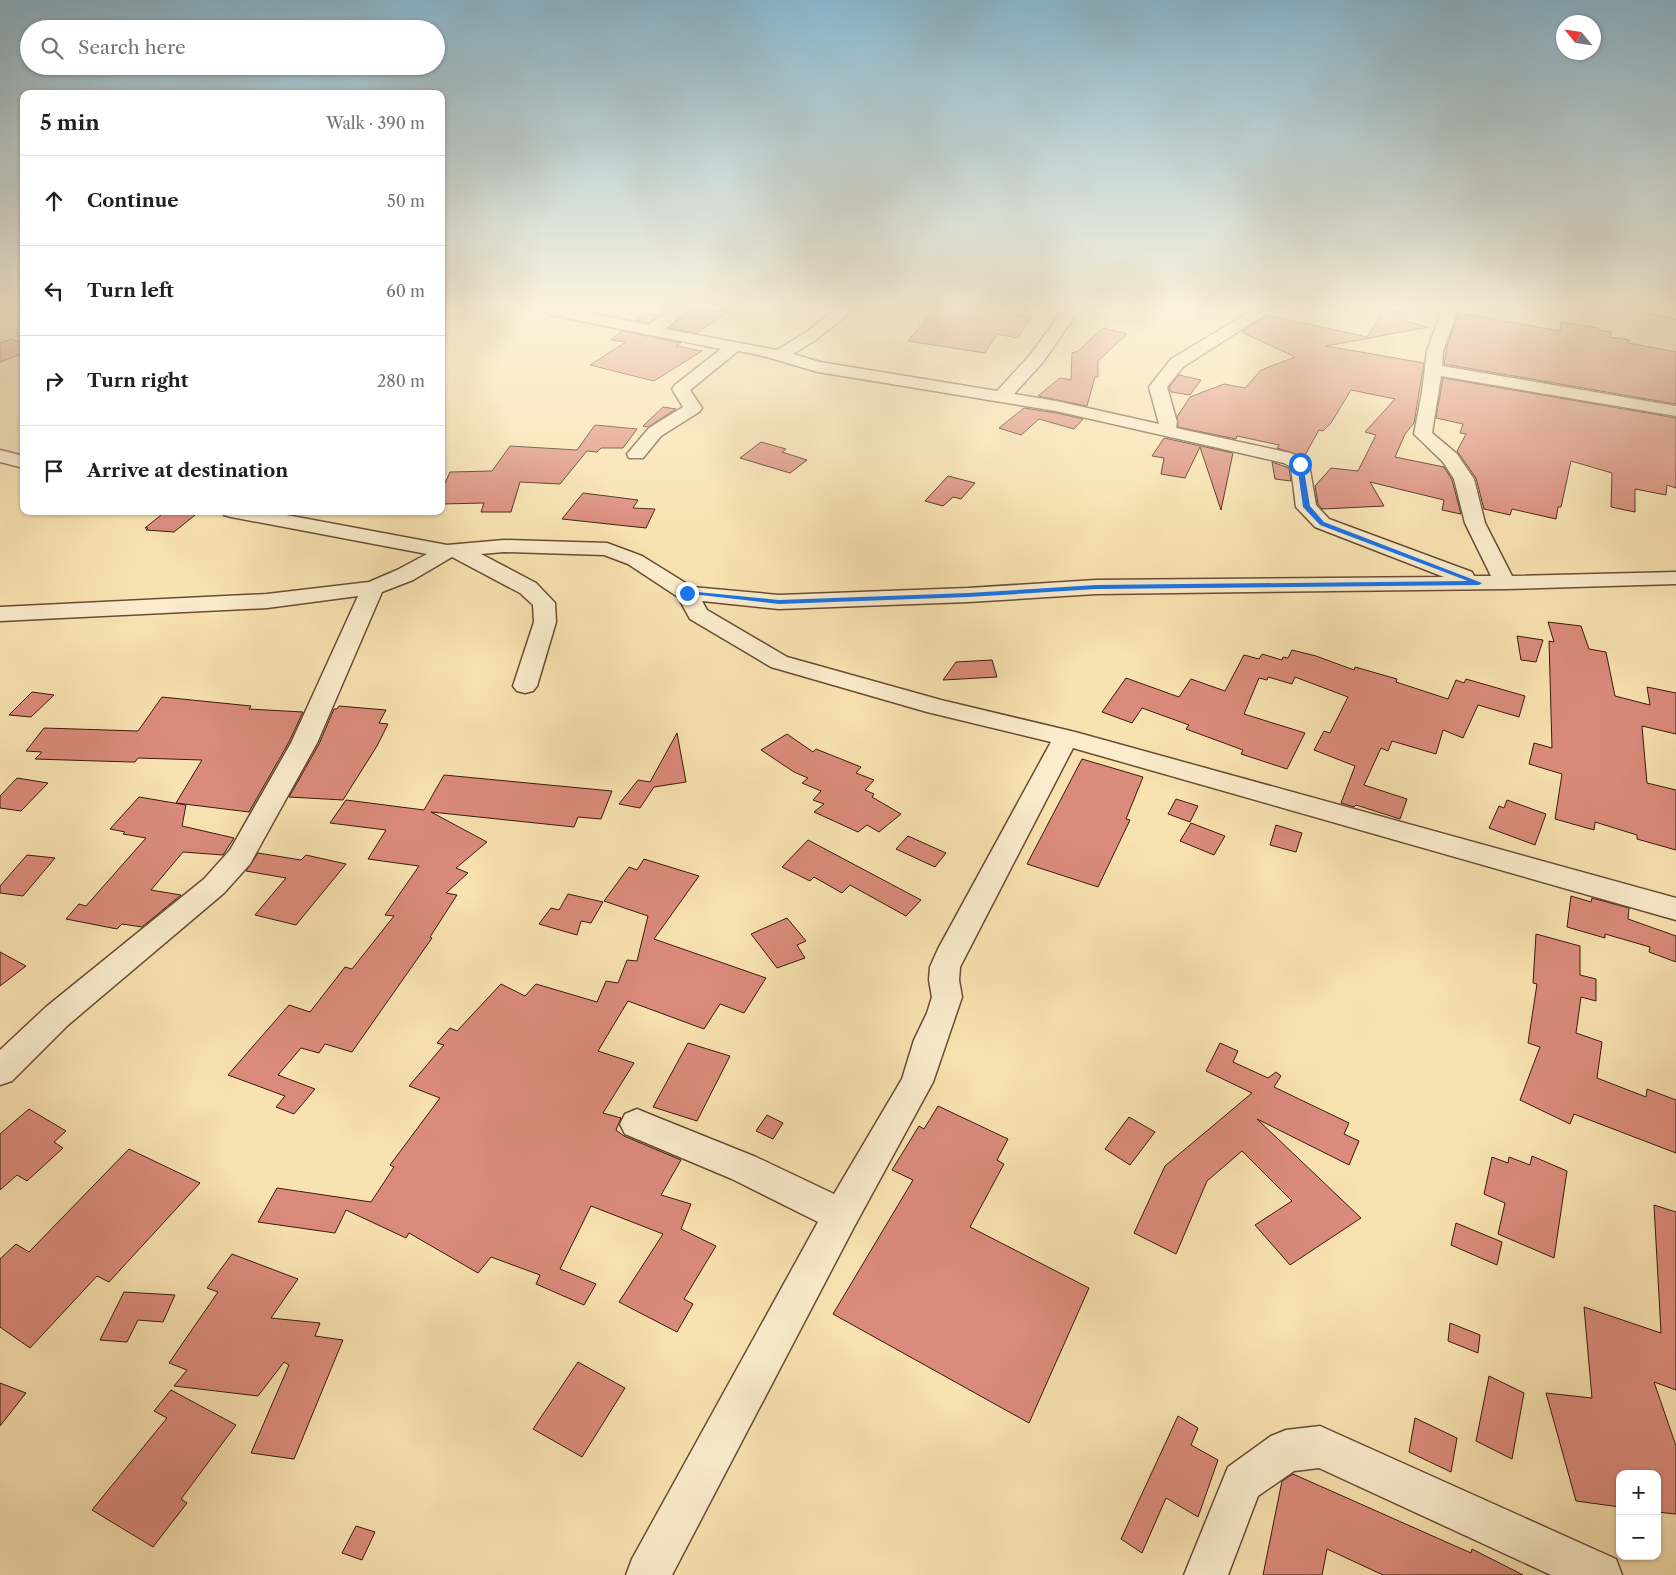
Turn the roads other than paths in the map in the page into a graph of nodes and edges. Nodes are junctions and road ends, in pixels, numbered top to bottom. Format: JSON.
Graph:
{"nodes":[{"id":1,"x":689,"y":384,"type":"edge"},
{"id":2,"x":930,"y":384,"type":"edge"},
{"id":3,"x":1014,"y":384,"type":"edge"},
{"id":4,"x":1161,"y":384,"type":"edge"},
{"id":5,"x":1431,"y":384,"type":"edge"},
{"id":6,"x":1516,"y":384,"type":"edge"},
{"id":7,"x":1003,"y":395,"type":"junction"},
{"id":8,"x":1676,"y":411,"type":"edge"},
{"id":9,"x":1166,"y":432,"type":"junction"},
{"id":10,"x":636,"y":454,"type":"dead end"},
{"id":11,"x":0,"y":456,"type":"edge"},
{"id":12,"x":20,"y":461,"type":"edge"},
{"id":13,"x":253,"y":515,"type":"edge"},
{"id":14,"x":454,"y":551,"type":"junction"},
{"id":15,"x":1676,"y":578,"type":"edge"},
{"id":16,"x":1479,"y":583,"type":"junction"},
{"id":17,"x":1505,"y":583,"type":"junction"},
{"id":18,"x":373,"y":588,"type":"junction"},
{"id":19,"x":687,"y":593,"type":"junction"},
{"id":20,"x":0,"y":614,"type":"edge"},
{"id":21,"x":525,"y":686,"type":"dead end"},
{"id":22,"x":1066,"y":738,"type":"junction"},
{"id":23,"x":1676,"y":909,"type":"edge"},
{"id":24,"x":0,"y":1071,"type":"edge"},
{"id":25,"x":637,"y":1124,"type":"dead end"},
{"id":26,"x":841,"y":1215,"type":"junction"},
{"id":27,"x":648,"y":1575,"type":"edge"},
{"id":28,"x":1206,"y":1575,"type":"edge"},
{"id":29,"x":1600,"y":1575,"type":"edge"}],
"edges":[{"from":1,"to":10,"type":"street"},
{"from":2,"to":7,"type":"street"},
{"from":3,"to":7,"type":"street"},
{"from":4,"to":9,"type":"street"},
{"from":5,"to":17,"type":"street"},
{"from":6,"to":8,"type":"street"},
{"from":7,"to":9,"type":"street"},
{"from":9,"to":16,"type":"street"},
{"from":11,"to":12,"type":"street"},
{"from":13,"to":14,"type":"street"},
{"from":14,"to":18,"type":"street"},
{"from":14,"to":19,"type":"street"},
{"from":14,"to":21,"type":"street"},
{"from":15,"to":17,"type":"street"},
{"from":16,"to":17,"type":"street"},
{"from":16,"to":19,"type":"street"},
{"from":18,"to":20,"type":"street"},
{"from":18,"to":24,"type":"street"},
{"from":19,"to":22,"type":"street"},
{"from":22,"to":23,"type":"street"},
{"from":22,"to":26,"type":"street"},
{"from":25,"to":26,"type":"street"},
{"from":26,"to":27,"type":"street"},
{"from":28,"to":29,"type":"street"}]}
